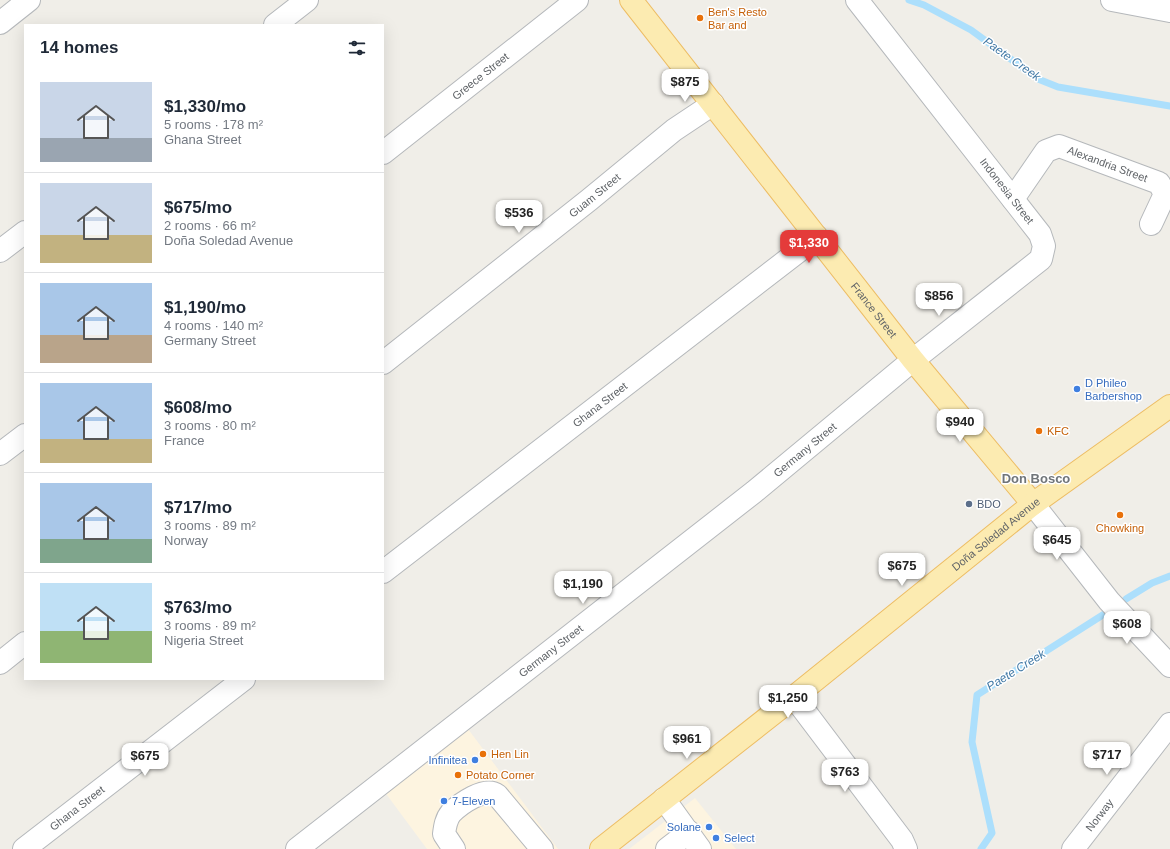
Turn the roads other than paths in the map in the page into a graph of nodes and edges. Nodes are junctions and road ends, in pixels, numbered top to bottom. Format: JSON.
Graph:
{"nodes":[{"id":1,"x":29,"y":0,"type":"edge"},
{"id":2,"x":577,"y":0,"type":"edge"},
{"id":3,"x":631,"y":0,"type":"edge"},
{"id":4,"x":857,"y":0,"type":"edge"},
{"id":5,"x":1112,"y":0,"type":"edge"},
{"id":6,"x":1170,"y":11,"type":"edge"},
{"id":7,"x":0,"y":23,"type":"edge"},
{"id":8,"x":713,"y":104,"type":"junction"},
{"id":9,"x":384,"y":152,"type":"edge"},
{"id":10,"x":1013,"y":199,"type":"junction"},
{"id":11,"x":1151,"y":224,"type":"dead end"},
{"id":12,"x":24,"y":233,"type":"edge"},
{"id":13,"x":817,"y":237,"type":"junction"},
{"id":14,"x":0,"y":251,"type":"edge"},
{"id":15,"x":913,"y":360,"type":"junction"},
{"id":16,"x":384,"y":362,"type":"edge"},
{"id":17,"x":1170,"y":406,"type":"edge"},
{"id":18,"x":24,"y":436,"type":"edge"},
{"id":19,"x":0,"y":454,"type":"edge"},
{"id":20,"x":1033,"y":504,"type":"junction"},
{"id":21,"x":384,"y":571,"type":"edge"},
{"id":22,"x":24,"y":644,"type":"edge"},
{"id":23,"x":0,"y":663,"type":"edge"},
{"id":24,"x":1170,"y":666,"type":"edge"},
{"id":25,"x":243,"y":680,"type":"edge"},
{"id":26,"x":794,"y":697,"type":"junction"},
{"id":27,"x":1170,"y":724,"type":"edge"},
{"id":28,"x":664,"y":799,"type":"junction"},
{"id":29,"x":695,"y":841,"type":"edge"},
{"id":30,"x":24,"y":849,"type":"edge"},
{"id":31,"x":297,"y":849,"type":"edge"},
{"id":32,"x":454,"y":849,"type":"edge"},
{"id":33,"x":542,"y":849,"type":"edge"},
{"id":34,"x":601,"y":849,"type":"edge"},
{"id":35,"x":667,"y":849,"type":"edge"},
{"id":36,"x":906,"y":849,"type":"edge"},
{"id":37,"x":1073,"y":849,"type":"edge"}],
"edges":[{"from":1,"to":7,"type":"street"},
{"from":2,"to":9,"type":"street","name":"Greece Street"},
{"from":3,"to":8,"type":"main road","name":"France Street"},
{"from":4,"to":10,"type":"street","name":"Indonesia Street"},
{"from":5,"to":6,"type":"street"},
{"from":8,"to":13,"type":"main road","name":"France Street"},
{"from":8,"to":16,"type":"street","name":"Guam Street"},
{"from":10,"to":11,"type":"street","name":"Alexandria Street"},
{"from":10,"to":15,"type":"street","name":"Indonesia Street"},
{"from":12,"to":14,"type":"street"},
{"from":13,"to":15,"type":"main road","name":"France Street"},
{"from":13,"to":21,"type":"street","name":"Ghana Street"},
{"from":15,"to":20,"type":"main road","name":"France Street"},
{"from":15,"to":31,"type":"street","name":"Germany Street"},
{"from":17,"to":20,"type":"main road","name":"Doña Soledad Avenue"},
{"from":18,"to":19,"type":"street"},
{"from":20,"to":24,"type":"street"},
{"from":20,"to":26,"type":"main road","name":"Doña Soledad Avenue"},
{"from":22,"to":23,"type":"street"},
{"from":25,"to":30,"type":"street","name":"Ghana Street"},
{"from":26,"to":28,"type":"main road","name":"Doña Soledad Avenue"},
{"from":26,"to":36,"type":"street"},
{"from":27,"to":37,"type":"street","name":"Norway"},
{"from":28,"to":29,"type":"street"},
{"from":28,"to":34,"type":"main road","name":"Doña Soledad Avenue"},
{"from":29,"to":35,"type":"street"},
{"from":32,"to":33,"type":"street"}]}
